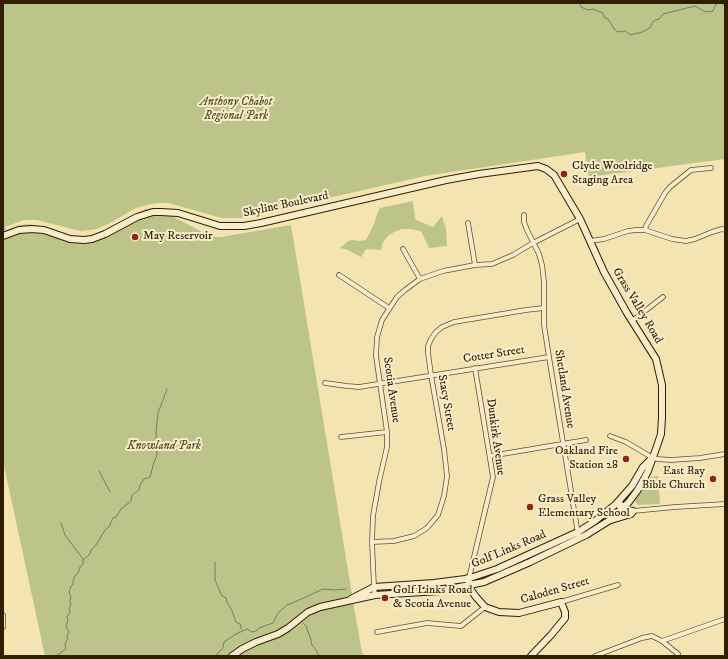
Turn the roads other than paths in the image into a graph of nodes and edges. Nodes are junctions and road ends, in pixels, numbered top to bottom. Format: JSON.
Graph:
{"nodes":[{"id":1,"x":711,"y":168,"type":"dead end"},
{"id":2,"x":554,"y":175,"type":"joint"},
{"id":3,"x":524,"y":215,"type":"dead end"},
{"id":4,"x":580,"y":219,"type":"junction"},
{"id":5,"x":468,"y":223,"type":"dead end"},
{"id":6,"x":645,"y":230,"type":"junction"},
{"id":7,"x":725,"y":230,"type":"edge"},
{"id":8,"x":3,"y":236,"type":"edge"},
{"id":9,"x":590,"y":241,"type":"junction"},
{"id":10,"x":533,"y":243,"type":"junction"},
{"id":11,"x":403,"y":249,"type":"dead end"},
{"id":12,"x":475,"y":265,"type":"junction"},
{"id":13,"x":339,"y":275,"type":"dead end"},
{"id":14,"x":420,"y":279,"type":"junction"},
{"id":15,"x":663,"y":297,"type":"dead end"},
{"id":16,"x":389,"y":308,"type":"junction"},
{"id":17,"x":544,"y":308,"type":"junction"},
{"id":18,"x":632,"y":321,"type":"junction"},
{"id":19,"x":548,"y":357,"type":"junction"},
{"id":20,"x":475,"y":368,"type":"junction"},
{"id":21,"x":431,"y":375,"type":"junction"},
{"id":22,"x":325,"y":383,"type":"dead end"},
{"id":23,"x":380,"y":384,"type":"junction"},
{"id":24,"x":387,"y":432,"type":"junction"},
{"id":25,"x":610,"y":436,"type":"dead end"},
{"id":26,"x":341,"y":437,"type":"dead end"},
{"id":27,"x":586,"y":440,"type":"dead end"},
{"id":28,"x":563,"y":444,"type":"junction"},
{"id":29,"x":725,"y":454,"type":"edge"},
{"id":30,"x":490,"y":456,"type":"junction"},
{"id":31,"x":653,"y":458,"type":"junction"},
{"id":32,"x":618,"y":503,"type":"junction"},
{"id":33,"x":725,"y":504,"type":"edge"},
{"id":34,"x":622,"y":508,"type":"junction"},
{"id":35,"x":633,"y":512,"type":"junction"},
{"id":36,"x":610,"y":520,"type":"junction"},
{"id":37,"x":579,"y":535,"type":"junction"},
{"id":38,"x":372,"y":542,"type":"junction"},
{"id":39,"x":469,"y":578,"type":"junction"},
{"id":40,"x":618,"y":584,"type":"dead end"},
{"id":41,"x":469,"y":585,"type":"junction"},
{"id":42,"x":374,"y":587,"type":"junction"},
{"id":43,"x":375,"y":595,"type":"junction"},
{"id":44,"x":347,"y":601,"type":"junction"},
{"id":45,"x":561,"y":602,"type":"junction"},
{"id":46,"x":485,"y":607,"type":"junction"},
{"id":47,"x":3,"y":615,"type":"edge"},
{"id":48,"x":725,"y":619,"type":"edge"},
{"id":49,"x":3,"y":627,"type":"edge"},
{"id":50,"x":377,"y":632,"type":"dead end"},
{"id":51,"x":662,"y":641,"type":"junction"},
{"id":52,"x":678,"y":654,"type":"dead end"},
{"id":53,"x":232,"y":656,"type":"edge"},
{"id":54,"x":531,"y":656,"type":"edge"},
{"id":55,"x":595,"y":656,"type":"edge"}],
"edges":[{"from":1,"to":6,"type":"street"},
{"from":2,"to":4,"type":"main road","name":"Grass Valley Road"},
{"from":2,"to":8,"type":"main road","name":"Skyline Boulevard"},
{"from":3,"to":10,"type":"street","name":"Shetland Avenue"},
{"from":4,"to":9,"type":"main road","name":"Grass Valley Road"},
{"from":4,"to":10,"type":"street","name":"Scotia Avenue"},
{"from":5,"to":12,"type":"street"},
{"from":6,"to":7,"type":"street"},
{"from":6,"to":9,"type":"street"},
{"from":9,"to":18,"type":"main road","name":"Grass Valley Road"},
{"from":10,"to":12,"type":"street","name":"Scotia Avenue"},
{"from":10,"to":17,"type":"street","name":"Shetland Avenue"},
{"from":11,"to":14,"type":"street"},
{"from":12,"to":14,"type":"street","name":"Scotia Avenue"},
{"from":13,"to":16,"type":"street"},
{"from":14,"to":16,"type":"street","name":"Scotia Avenue"},
{"from":15,"to":18,"type":"street"},
{"from":16,"to":23,"type":"street","name":"Scotia Avenue"},
{"from":17,"to":19,"type":"street","name":"Shetland Avenue"},
{"from":17,"to":21,"type":"street","name":"Stacy Street"},
{"from":18,"to":31,"type":"main road","name":"Grass Valley Road"},
{"from":19,"to":20,"type":"street","name":"Cotter Street"},
{"from":19,"to":28,"type":"street","name":"Shetland Avenue"},
{"from":20,"to":21,"type":"street","name":"Cotter Street"},
{"from":20,"to":30,"type":"street","name":"Dunkirk Avenue"},
{"from":21,"to":23,"type":"street","name":"Cotter Street"},
{"from":21,"to":38,"type":"street","name":"Stacy Street"},
{"from":22,"to":23,"type":"street","name":"Cotter Street"},
{"from":23,"to":24,"type":"street","name":"Scotia Avenue"},
{"from":24,"to":26,"type":"street"},
{"from":24,"to":38,"type":"street","name":"Scotia Avenue"},
{"from":25,"to":31,"type":"street"},
{"from":27,"to":28,"type":"street"},
{"from":28,"to":30,"type":"street"},
{"from":28,"to":37,"type":"street","name":"Shetland Avenue"},
{"from":29,"to":31,"type":"street"},
{"from":30,"to":39,"type":"street","name":"Dunkirk Avenue"},
{"from":31,"to":32,"type":"main road","name":"Grass Valley Road"},
{"from":31,"to":34,"type":"main road","name":"Grass Valley Road"},
{"from":32,"to":34,"type":"street"},
{"from":32,"to":37,"type":"main road","name":"Golf Links Road"},
{"from":33,"to":35,"type":"street"},
{"from":34,"to":35,"type":"street"},
{"from":34,"to":36,"type":"main road","name":"Golf Links Road"},
{"from":35,"to":36,"type":"main road"},
{"from":36,"to":37,"type":"main road","name":"Golf Links Road"},
{"from":37,"to":39,"type":"main road","name":"Golf Links Road"},
{"from":37,"to":41,"type":"main road","name":"Golf Links Road"},
{"from":38,"to":42,"type":"street","name":"Scotia Avenue"},
{"from":39,"to":41,"type":"main road"},
{"from":39,"to":42,"type":"main road","name":"Golf Links Road"},
{"from":40,"to":45,"type":"street","name":"Caloden Street"},
{"from":41,"to":43,"type":"main road","name":"Golf Links Road"},
{"from":41,"to":46,"type":"main road"},
{"from":42,"to":43,"type":"street","name":"Scotia Avenue"},
{"from":42,"to":44,"type":"main road","name":"Golf Links Road"},
{"from":43,"to":44,"type":"main road","name":"Golf Links Road"},
{"from":44,"to":53,"type":"main road","name":"Golf Links Road"},
{"from":45,"to":46,"type":"main road","name":"Caloden Street"},
{"from":45,"to":54,"type":"main road"},
{"from":46,"to":50,"type":"street"},
{"from":47,"to":49,"type":"street"},
{"from":48,"to":51,"type":"street"},
{"from":51,"to":52,"type":"street"},
{"from":51,"to":55,"type":"street"}]}
